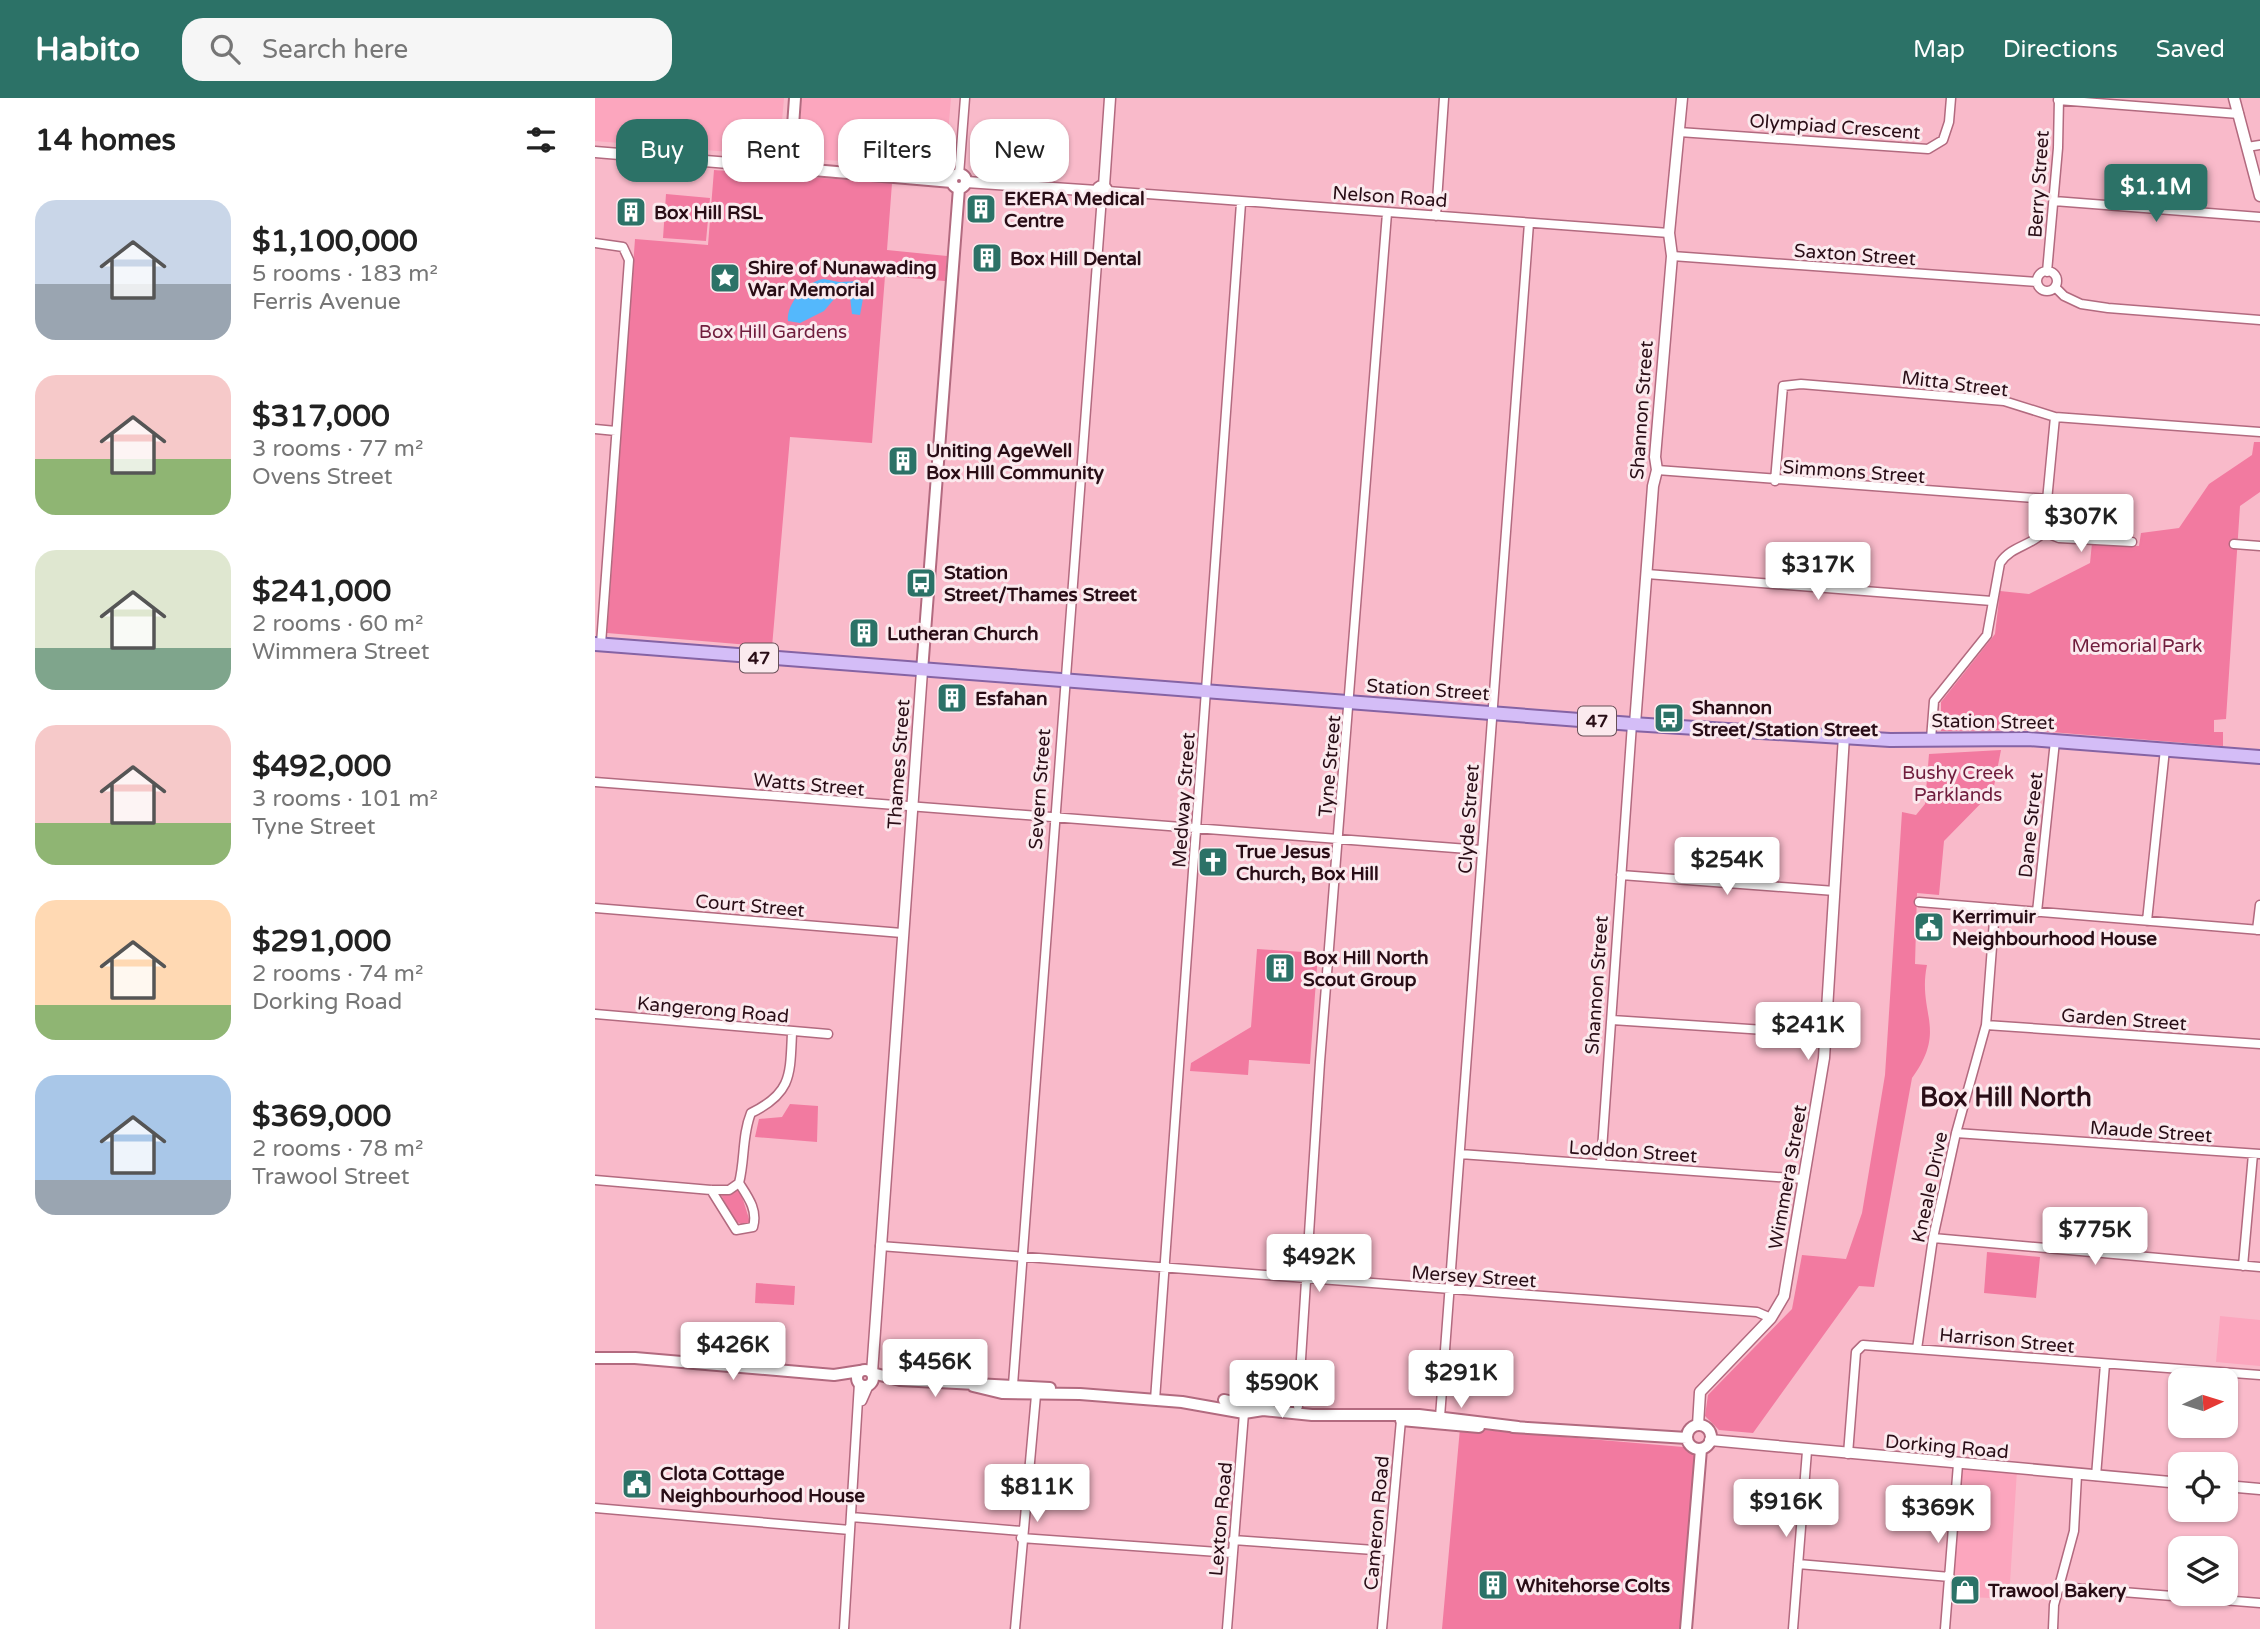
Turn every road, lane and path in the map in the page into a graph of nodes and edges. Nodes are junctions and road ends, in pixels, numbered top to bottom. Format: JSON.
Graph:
{"nodes":[{"id":1,"x":795,"y":98,"type":"edge"},
{"id":2,"x":965,"y":98,"type":"edge"},
{"id":3,"x":1110,"y":98,"type":"edge"},
{"id":4,"x":1444,"y":98,"type":"edge"},
{"id":5,"x":1682,"y":98,"type":"edge"},
{"id":6,"x":1951,"y":98,"type":"edge"},
{"id":7,"x":2234,"y":98,"type":"edge"},
{"id":8,"x":2058,"y":99,"type":"edge"},
{"id":9,"x":2239,"y":114,"type":"junction"},
{"id":10,"x":794,"y":119,"type":"edge"},
{"id":11,"x":1679,"y":132,"type":"junction"},
{"id":12,"x":2260,"y":145,"type":"edge"},
{"id":13,"x":2247,"y":147,"type":"junction"},
{"id":14,"x":595,"y":152,"type":"edge"},
{"id":15,"x":722,"y":162,"type":"edge"},
{"id":16,"x":824,"y":171,"type":"edge"},
{"id":17,"x":959,"y":182,"type":"junction"},
{"id":18,"x":1102,"y":191,"type":"junction"},
{"id":19,"x":2260,"y":196,"type":"edge"},
{"id":20,"x":2054,"y":201,"type":"junction"},
{"id":21,"x":1241,"y":203,"type":"junction"},
{"id":22,"x":1387,"y":213,"type":"junction"},
{"id":23,"x":1436,"y":216,"type":"junction"},
{"id":24,"x":2260,"y":217,"type":"edge"},
{"id":25,"x":1529,"y":223,"type":"junction"},
{"id":26,"x":1669,"y":233,"type":"junction"},
{"id":27,"x":595,"y":243,"type":"edge"},
{"id":28,"x":1672,"y":256,"type":"junction"},
{"id":29,"x":2047,"y":272,"type":"junction"},
{"id":30,"x":2037,"y":282,"type":"junction"},
{"id":31,"x":2055,"y":287,"type":"junction"},
{"id":32,"x":2260,"y":320,"type":"edge"},
{"id":33,"x":2055,"y":417,"type":"junction"},
{"id":34,"x":595,"y":429,"type":"edge"},
{"id":35,"x":616,"y":431,"type":"junction"},
{"id":36,"x":2260,"y":432,"type":"edge"},
{"id":37,"x":1657,"y":470,"type":"junction"},
{"id":38,"x":1775,"y":481,"type":"junction"},
{"id":39,"x":2048,"y":499,"type":"junction"},
{"id":40,"x":2044,"y":531,"type":"junction"},
{"id":41,"x":2132,"y":542,"type":"dead end"},
{"id":42,"x":2234,"y":544,"type":"dead end"},
{"id":43,"x":2260,"y":546,"type":"edge"},
{"id":44,"x":1647,"y":574,"type":"junction"},
{"id":45,"x":1991,"y":601,"type":"junction"},
{"id":46,"x":598,"y":644,"type":"edge"},
{"id":47,"x":922,"y":670,"type":"junction"},
{"id":48,"x":1064,"y":681,"type":"junction"},
{"id":49,"x":1207,"y":692,"type":"junction"},
{"id":50,"x":1350,"y":703,"type":"junction"},
{"id":51,"x":1492,"y":713,"type":"junction"},
{"id":52,"x":1634,"y":724,"type":"junction"},
{"id":53,"x":1844,"y":736,"type":"junction"},
{"id":54,"x":1931,"y":739,"type":"junction"},
{"id":55,"x":2055,"y":741,"type":"junction"},
{"id":56,"x":2165,"y":749,"type":"junction"},
{"id":57,"x":2260,"y":757,"type":"edge"},
{"id":58,"x":595,"y":782,"type":"edge"},
{"id":59,"x":912,"y":809,"type":"junction"},
{"id":60,"x":1053,"y":819,"type":"junction"},
{"id":61,"x":1196,"y":830,"type":"junction"},
{"id":62,"x":1339,"y":840,"type":"junction"},
{"id":63,"x":1481,"y":850,"type":"junction"},
{"id":64,"x":1621,"y":875,"type":"junction"},
{"id":65,"x":1835,"y":891,"type":"junction"},
{"id":66,"x":1919,"y":902,"type":"dead end"},
{"id":67,"x":2260,"y":905,"type":"edge"},
{"id":68,"x":595,"y":908,"type":"edge"},
{"id":69,"x":1995,"y":908,"type":"junction"},
{"id":70,"x":2037,"y":912,"type":"junction"},
{"id":71,"x":2147,"y":921,"type":"junction"},
{"id":72,"x":2258,"y":930,"type":"edge"},
{"id":73,"x":902,"y":933,"type":"junction"},
{"id":74,"x":595,"y":1014,"type":"edge"},
{"id":75,"x":1612,"y":1020,"type":"junction"},
{"id":76,"x":1986,"y":1025,"type":"junction"},
{"id":77,"x":792,"y":1033,"type":"junction"},
{"id":78,"x":828,"y":1034,"type":"dead end"},
{"id":79,"x":1825,"y":1034,"type":"junction"},
{"id":80,"x":2260,"y":1044,"type":"edge"},
{"id":81,"x":1956,"y":1133,"type":"junction"},
{"id":82,"x":1461,"y":1154,"type":"junction"},
{"id":83,"x":2256,"y":1154,"type":"edge"},
{"id":84,"x":1601,"y":1164,"type":"junction"},
{"id":85,"x":1804,"y":1179,"type":"junction"},
{"id":86,"x":595,"y":1180,"type":"edge"},
{"id":87,"x":739,"y":1183,"type":"junction"},
{"id":88,"x":711,"y":1190,"type":"junction"},
{"id":89,"x":1933,"y":1238,"type":"junction"},
{"id":90,"x":880,"y":1246,"type":"junction"},
{"id":91,"x":1022,"y":1256,"type":"junction"},
{"id":92,"x":2243,"y":1266,"type":"junction"},
{"id":93,"x":2260,"y":1267,"type":"edge"},
{"id":94,"x":1164,"y":1268,"type":"junction"},
{"id":95,"x":1306,"y":1279,"type":"junction"},
{"id":96,"x":1450,"y":1290,"type":"junction"},
{"id":97,"x":1770,"y":1318,"type":"junction"},
{"id":98,"x":1917,"y":1349,"type":"junction"},
{"id":99,"x":595,"y":1350,"type":"edge"},
{"id":100,"x":595,"y":1358,"type":"edge"},
{"id":101,"x":635,"y":1358,"type":"junction"},
{"id":102,"x":2105,"y":1364,"type":"junction"},
{"id":103,"x":2260,"y":1375,"type":"edge"},
{"id":104,"x":865,"y":1378,"type":"junction"},
{"id":105,"x":1013,"y":1385,"type":"junction"},
{"id":106,"x":973,"y":1386,"type":"junction"},
{"id":107,"x":1033,"y":1394,"type":"junction"},
{"id":108,"x":1080,"y":1394,"type":"junction"},
{"id":109,"x":1155,"y":1400,"type":"junction"},
{"id":110,"x":1182,"y":1402,"type":"junction"},
{"id":111,"x":1298,"y":1406,"type":"junction"},
{"id":112,"x":1244,"y":1413,"type":"junction"},
{"id":113,"x":1353,"y":1414,"type":"junction"},
{"id":114,"x":1440,"y":1417,"type":"junction"},
{"id":115,"x":1401,"y":1418,"type":"junction"},
{"id":116,"x":1478,"y":1424,"type":"junction"},
{"id":117,"x":1698,"y":1425,"type":"junction"},
{"id":118,"x":1687,"y":1438,"type":"junction"},
{"id":119,"x":1710,"y":1440,"type":"junction"},
{"id":120,"x":1701,"y":1449,"type":"junction"},
{"id":121,"x":1807,"y":1451,"type":"junction"},
{"id":122,"x":1848,"y":1454,"type":"junction"},
{"id":123,"x":1958,"y":1464,"type":"junction"},
{"id":124,"x":2077,"y":1475,"type":"junction"},
{"id":125,"x":2096,"y":1476,"type":"junction"},
{"id":126,"x":2168,"y":1482,"type":"edge"},
{"id":127,"x":2238,"y":1487,"type":"edge"},
{"id":128,"x":2260,"y":1489,"type":"edge"},
{"id":129,"x":595,"y":1508,"type":"edge"},
{"id":130,"x":851,"y":1517,"type":"junction"},
{"id":131,"x":850,"y":1530,"type":"junction"},
{"id":132,"x":1021,"y":1534,"type":"junction"},
{"id":133,"x":1233,"y":1540,"type":"junction"},
{"id":134,"x":1388,"y":1551,"type":"junction"},
{"id":135,"x":1232,"y":1553,"type":"junction"},
{"id":136,"x":1798,"y":1564,"type":"junction"},
{"id":137,"x":1950,"y":1577,"type":"junction"},
{"id":138,"x":2060,"y":1587,"type":"junction"},
{"id":139,"x":2260,"y":1603,"type":"edge"},
{"id":140,"x":843,"y":1629,"type":"edge"},
{"id":141,"x":1015,"y":1629,"type":"edge"},
{"id":142,"x":1227,"y":1629,"type":"edge"},
{"id":143,"x":1382,"y":1629,"type":"edge"},
{"id":144,"x":1686,"y":1629,"type":"edge"},
{"id":145,"x":1793,"y":1629,"type":"edge"},
{"id":146,"x":1945,"y":1629,"type":"edge"},
{"id":147,"x":2053,"y":1629,"type":"edge"}],
"edges":[{"from":1,"to":10,"type":"main road"},
{"from":2,"to":17,"type":"street","name":"Thames Street"},
{"from":3,"to":18,"type":"street","name":"Severn Street"},
{"from":4,"to":23,"type":"street"},
{"from":5,"to":11,"type":"street","name":"Shannon Street"},
{"from":6,"to":11,"type":"street","name":"Olympiad Crescent"},
{"from":7,"to":9,"type":"street"},
{"from":8,"to":9,"type":"street"},
{"from":8,"to":20,"type":"street","name":"Berry Street"},
{"from":9,"to":13,"type":"street"},
{"from":11,"to":26,"type":"street","name":"Shannon Street"},
{"from":12,"to":13,"type":"street"},
{"from":13,"to":19,"type":"street"},
{"from":14,"to":15,"type":"street","name":"Nelson Road"},
{"from":16,"to":17,"type":"main road","name":"Nelson Road"},
{"from":17,"to":18,"type":"street","name":"Nelson Road"},
{"from":17,"to":47,"type":"main road","name":"Thames Street"},
{"from":18,"to":21,"type":"street","name":"Nelson Road"},
{"from":18,"to":48,"type":"street","name":"Severn Street"},
{"from":20,"to":24,"type":"street"},
{"from":20,"to":29,"type":"street","name":"Berry Street"},
{"from":21,"to":22,"type":"street","name":"Nelson Road"},
{"from":21,"to":49,"type":"street","name":"Medway Street"},
{"from":22,"to":23,"type":"street","name":"Nelson Road"},
{"from":22,"to":50,"type":"street","name":"Tyne Street"},
{"from":23,"to":25,"type":"street","name":"Nelson Road"},
{"from":25,"to":26,"type":"street","name":"Nelson Road"},
{"from":25,"to":51,"type":"street","name":"Clyde Street"},
{"from":26,"to":28,"type":"street","name":"Shannon Street"},
{"from":27,"to":35,"type":"street"},
{"from":28,"to":30,"type":"street","name":"Saxton Street"},
{"from":28,"to":37,"type":"street","name":"Shannon Street"},
{"from":29,"to":30,"type":"street"},
{"from":29,"to":31,"type":"street"},
{"from":30,"to":31,"type":"street"},
{"from":31,"to":32,"type":"street"},
{"from":33,"to":36,"type":"street","name":"Mitta Street"},
{"from":33,"to":38,"type":"street","name":"Mitta Street"},
{"from":33,"to":39,"type":"street"},
{"from":34,"to":35,"type":"street"},
{"from":35,"to":46,"type":"street"},
{"from":37,"to":38,"type":"street","name":"Simmons Street"},
{"from":37,"to":44,"type":"street","name":"Shannon Street"},
{"from":38,"to":39,"type":"street","name":"Simmons Street"},
{"from":39,"to":40,"type":"street"},
{"from":40,"to":41,"type":"street"},
{"from":40,"to":45,"type":"street"},
{"from":42,"to":43,"type":"street"},
{"from":44,"to":45,"type":"street"},
{"from":44,"to":52,"type":"street","name":"Shannon Street"},
{"from":45,"to":54,"type":"street"},
{"from":46,"to":47,"type":"main road","name":"Station Street","number":"47"},
{"from":47,"to":48,"type":"main road","name":"Station Street","number":"47"},
{"from":47,"to":59,"type":"street","name":"Thames Street"},
{"from":48,"to":49,"type":"main road","name":"Station Street","number":"47"},
{"from":48,"to":60,"type":"street","name":"Severn Street"},
{"from":49,"to":50,"type":"main road","name":"Station Street","number":"47"},
{"from":49,"to":61,"type":"street","name":"Medway Street"},
{"from":50,"to":51,"type":"main road","name":"Station Street","number":"47"},
{"from":50,"to":62,"type":"street","name":"Tyne Street"},
{"from":51,"to":52,"type":"main road","name":"Station Street","number":"47"},
{"from":51,"to":63,"type":"street","name":"Clyde Street"},
{"from":52,"to":53,"type":"main road","name":"Station Street","number":"47"},
{"from":52,"to":64,"type":"street","name":"Shannon Street"},
{"from":53,"to":54,"type":"main road","name":"Station Street","number":"47"},
{"from":53,"to":65,"type":"street","name":"Wimmera Street"},
{"from":54,"to":55,"type":"main road","name":"Station Street","number":"47"},
{"from":55,"to":56,"type":"main road","name":"Station Street","number":"47"},
{"from":55,"to":70,"type":"street","name":"Dane Street"},
{"from":56,"to":57,"type":"main road","name":"Station Street","number":"47"},
{"from":56,"to":71,"type":"street"},
{"from":58,"to":59,"type":"street","name":"Watts Street"},
{"from":59,"to":60,"type":"street","name":"Watts Street"},
{"from":59,"to":73,"type":"street","name":"Thames Street"},
{"from":60,"to":61,"type":"street","name":"Watts Street"},
{"from":60,"to":91,"type":"street","name":"Severn Street"},
{"from":61,"to":62,"type":"street","name":"Watts Street"},
{"from":61,"to":94,"type":"street","name":"Medway Street"},
{"from":62,"to":63,"type":"street","name":"Watts Street"},
{"from":62,"to":95,"type":"street","name":"Tyne Street"},
{"from":63,"to":82,"type":"street","name":"Clyde Street"},
{"from":64,"to":65,"type":"street"},
{"from":64,"to":75,"type":"street","name":"Shannon Street"},
{"from":65,"to":79,"type":"street","name":"Wimmera Street"},
{"from":66,"to":69,"type":"street"},
{"from":67,"to":72,"type":"street"},
{"from":68,"to":73,"type":"street","name":"Court Street"},
{"from":69,"to":70,"type":"street"},
{"from":69,"to":76,"type":"street","name":"Kneale Drive"},
{"from":70,"to":71,"type":"street"},
{"from":71,"to":72,"type":"street"},
{"from":73,"to":90,"type":"street","name":"Thames Street"},
{"from":74,"to":77,"type":"street","name":"Kangerong Road"},
{"from":75,"to":79,"type":"street"},
{"from":75,"to":84,"type":"street","name":"Shannon Street"},
{"from":76,"to":80,"type":"street","name":"Garden Street"},
{"from":76,"to":81,"type":"street","name":"Kneale Drive"},
{"from":77,"to":78,"type":"street","name":"Kangerong Road"},
{"from":77,"to":87,"type":"street"},
{"from":79,"to":85,"type":"street","name":"Wimmera Street"},
{"from":81,"to":83,"type":"street","name":"Maude Street"},
{"from":81,"to":89,"type":"street","name":"Kneale Drive"},
{"from":82,"to":84,"type":"street","name":"Loddon Street"},
{"from":82,"to":96,"type":"street","name":"Clyde Street"},
{"from":83,"to":92,"type":"street"},
{"from":84,"to":85,"type":"street","name":"Loddon Street"},
{"from":85,"to":97,"type":"street","name":"Wimmera Street"},
{"from":86,"to":88,"type":"street"},
{"from":87,"to":88,"type":"street"},
{"from":87,"to":88,"type":"street"},
{"from":89,"to":92,"type":"street"},
{"from":89,"to":98,"type":"street","name":"Kneale Drive"},
{"from":90,"to":91,"type":"street","name":"Mersey Street"},
{"from":90,"to":104,"type":"street","name":"Thames Street"},
{"from":91,"to":94,"type":"street","name":"Mersey Street"},
{"from":91,"to":105,"type":"street","name":"Severn Street"},
{"from":92,"to":93,"type":"street"},
{"from":94,"to":95,"type":"street","name":"Mersey Street"},
{"from":94,"to":109,"type":"street","name":"Medway Street"},
{"from":95,"to":96,"type":"street","name":"Mersey Street"},
{"from":95,"to":111,"type":"street","name":"Tyne Street"},
{"from":96,"to":97,"type":"street","name":"Mersey Street"},
{"from":96,"to":114,"type":"street","name":"Clyde Street"},
{"from":97,"to":117,"type":"street","name":"Wimmera Street"},
{"from":98,"to":102,"type":"street","name":"Harrison Street"},
{"from":98,"to":122,"type":"street","name":"Harrison Street"},
{"from":99,"to":101,"type":"main road"},
{"from":100,"to":101,"type":"main road"},
{"from":101,"to":104,"type":"main road"},
{"from":102,"to":103,"type":"street","name":"Harrison Street"},
{"from":102,"to":125,"type":"street"},
{"from":104,"to":106,"type":"main road"},
{"from":104,"to":130,"type":"street"},
{"from":105,"to":106,"type":"main road"},
{"from":105,"to":108,"type":"main road"},
{"from":106,"to":107,"type":"main road"},
{"from":107,"to":108,"type":"main road"},
{"from":107,"to":132,"type":"street"},
{"from":108,"to":109,"type":"main road"},
{"from":109,"to":110,"type":"main road"},
{"from":110,"to":111,"type":"main road"},
{"from":110,"to":112,"type":"main road"},
{"from":111,"to":113,"type":"main road"},
{"from":112,"to":113,"type":"main road"},
{"from":112,"to":133,"type":"street","name":"Lexton Road"},
{"from":113,"to":115,"type":"main road"},
{"from":114,"to":115,"type":"main road"},
{"from":114,"to":116,"type":"main road"},
{"from":115,"to":116,"type":"main road"},
{"from":115,"to":134,"type":"street","name":"Cameron Road"},
{"from":116,"to":118,"type":"main road"},
{"from":117,"to":118,"type":"main road"},
{"from":117,"to":119,"type":"main road"},
{"from":118,"to":120,"type":"main road"},
{"from":119,"to":120,"type":"main road"},
{"from":119,"to":121,"type":"street","name":"Dorking Road"},
{"from":120,"to":144,"type":"main road"},
{"from":121,"to":122,"type":"street","name":"Dorking Road"},
{"from":121,"to":136,"type":"street"},
{"from":122,"to":123,"type":"street","name":"Dorking Road"},
{"from":123,"to":124,"type":"street","name":"Dorking Road"},
{"from":123,"to":137,"type":"street"},
{"from":124,"to":125,"type":"street","name":"Dorking Road"},
{"from":124,"to":138,"type":"street"},
{"from":125,"to":126,"type":"street","name":"Dorking Road"},
{"from":127,"to":128,"type":"street"},
{"from":129,"to":131,"type":"street"},
{"from":130,"to":131,"type":"street"},
{"from":130,"to":132,"type":"street"},
{"from":131,"to":140,"type":"street"},
{"from":132,"to":135,"type":"street"},
{"from":132,"to":141,"type":"street"},
{"from":133,"to":134,"type":"street"},
{"from":133,"to":135,"type":"street","name":"Lexton Road"},
{"from":134,"to":143,"type":"street","name":"Cameron Road"},
{"from":135,"to":142,"type":"street","name":"Lexton Road"},
{"from":136,"to":137,"type":"street"},
{"from":136,"to":145,"type":"street"},
{"from":137,"to":146,"type":"street"},
{"from":138,"to":139,"type":"street"},
{"from":138,"to":147,"type":"street"}]}
